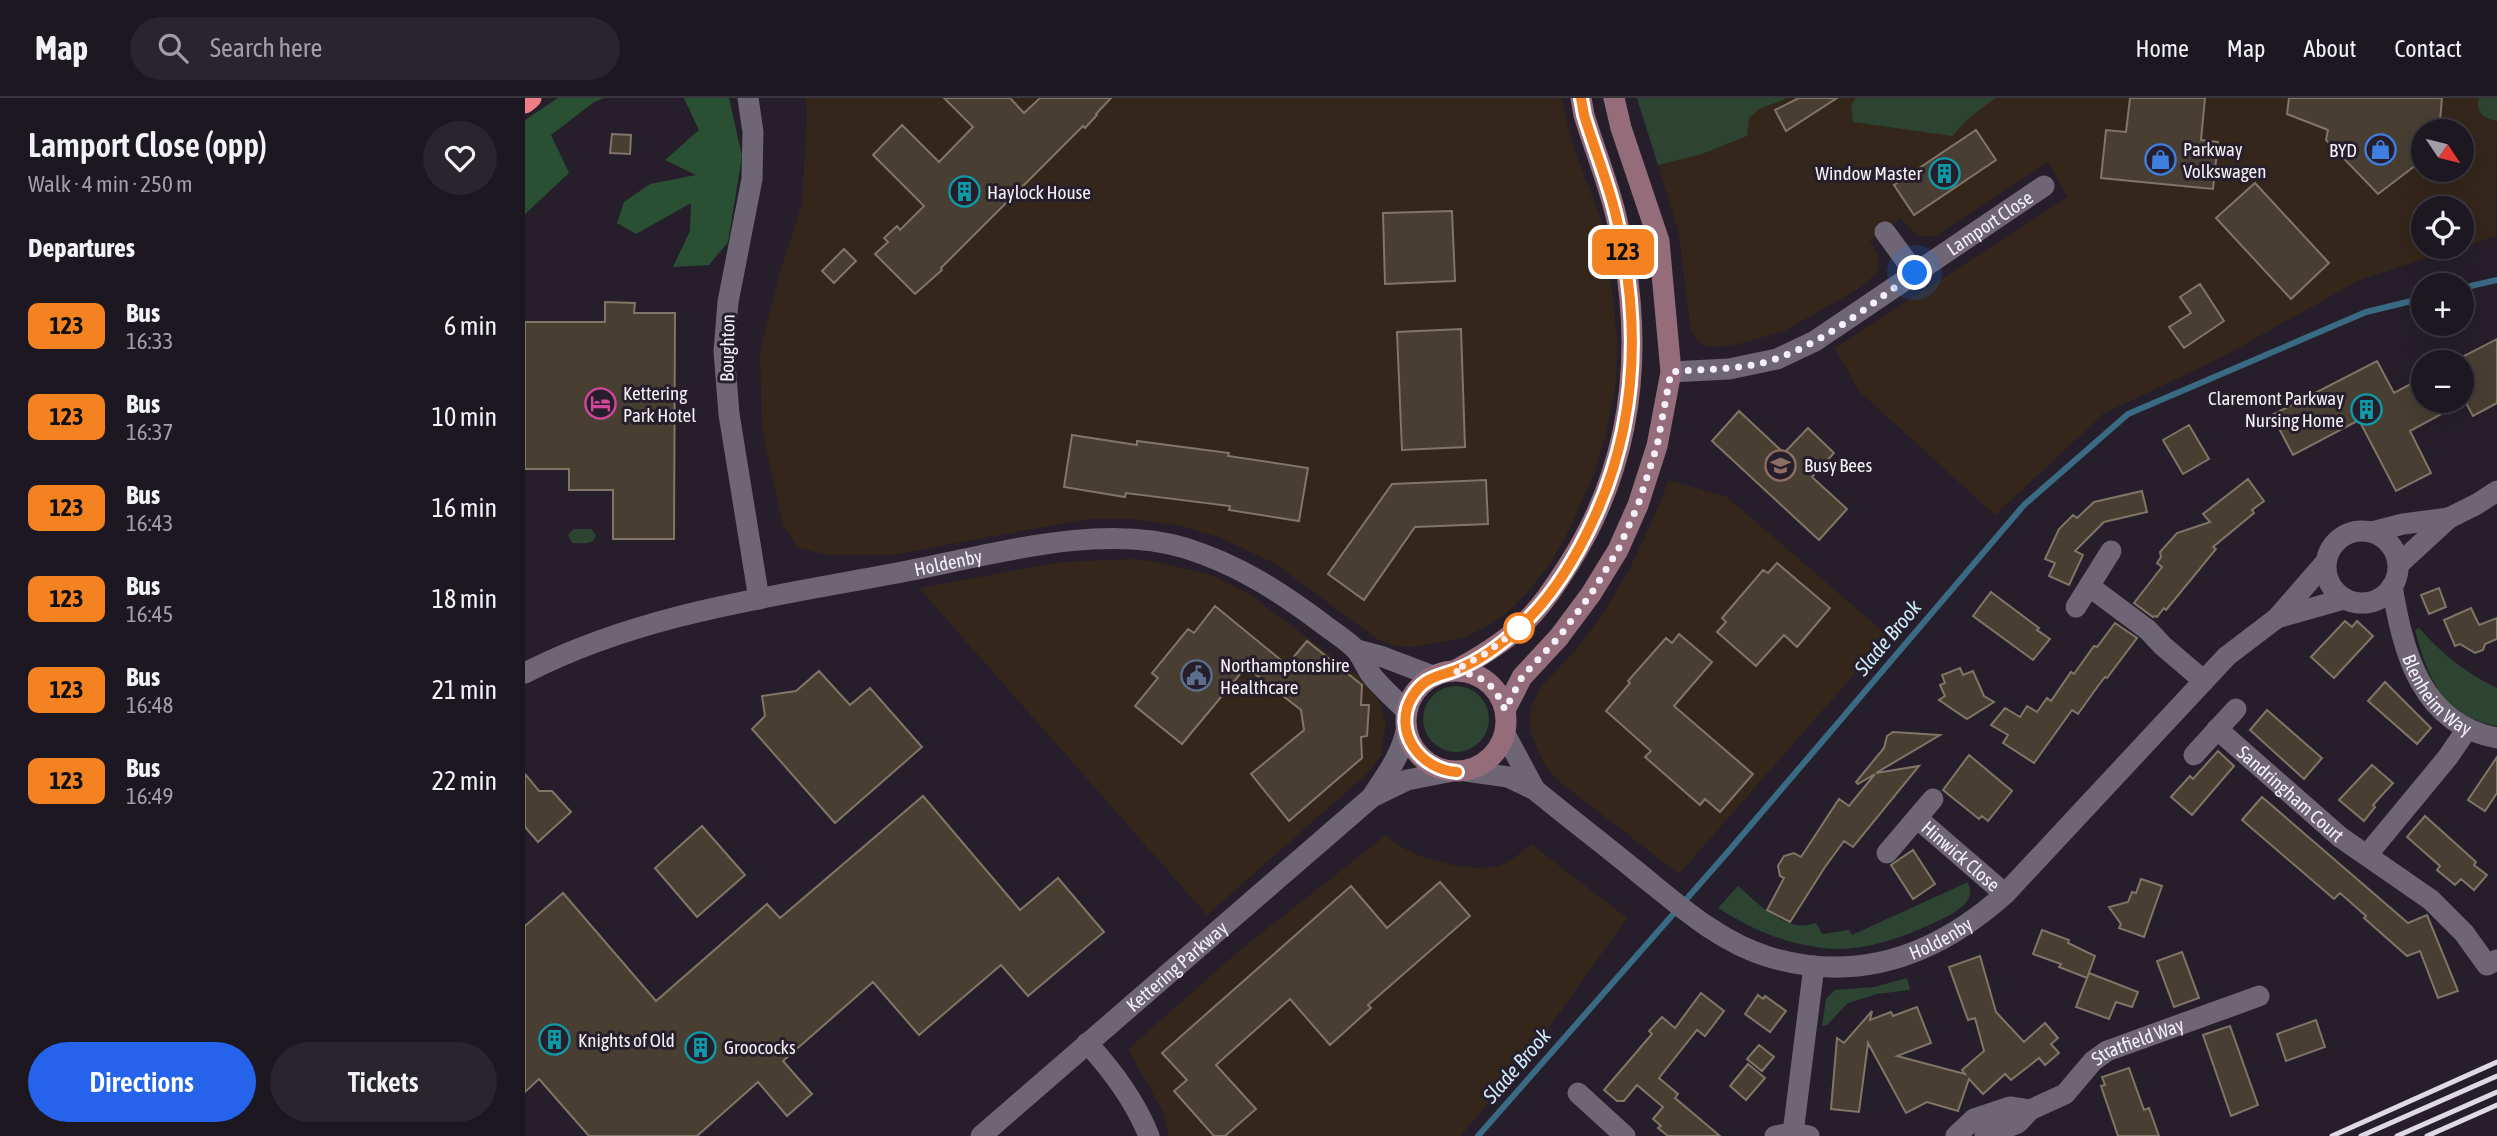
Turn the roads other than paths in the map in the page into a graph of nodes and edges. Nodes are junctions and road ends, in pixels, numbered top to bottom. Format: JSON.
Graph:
{"nodes":[{"id":1,"x":531,"y":98,"type":"edge"},
{"id":2,"x":748,"y":98,"type":"edge"},
{"id":3,"x":1581,"y":98,"type":"edge"},
{"id":4,"x":1614,"y":98,"type":"edge"},
{"id":5,"x":525,"y":103,"type":"edge"},
{"id":6,"x":2044,"y":186,"type":"dead end"},
{"id":7,"x":1885,"y":232,"type":"dead end"},
{"id":8,"x":1915,"y":273,"type":"junction"},
{"id":9,"x":1671,"y":372,"type":"junction"},
{"id":10,"x":2497,"y":491,"type":"edge"},
{"id":11,"x":2449,"y":518,"type":"junction"},
{"id":12,"x":2372,"y":532,"type":"junction"},
{"id":13,"x":2111,"y":551,"type":"dead end"},
{"id":14,"x":2325,"y":563,"type":"junction"},
{"id":15,"x":2399,"y":564,"type":"junction"},
{"id":16,"x":2089,"y":586,"type":"junction"},
{"id":17,"x":2392,"y":586,"type":"junction"},
{"id":18,"x":759,"y":599,"type":"junction"},
{"id":19,"x":2351,"y":602,"type":"junction"},
{"id":20,"x":2075,"y":607,"type":"dead end"},
{"id":21,"x":2277,"y":618,"type":"junction"},
{"id":22,"x":2399,"y":629,"type":"junction"},
{"id":23,"x":1356,"y":650,"type":"junction"},
{"id":24,"x":1454,"y":671,"type":"junction"},
{"id":25,"x":525,"y":673,"type":"edge"},
{"id":26,"x":1433,"y":677,"type":"junction"},
{"id":27,"x":2204,"y":681,"type":"junction"},
{"id":28,"x":2236,"y":709,"type":"dead end"},
{"id":29,"x":1505,"y":710,"type":"junction"},
{"id":30,"x":1406,"y":721,"type":"junction"},
{"id":31,"x":2217,"y":729,"type":"junction"},
{"id":32,"x":2467,"y":729,"type":"junction"},
{"id":33,"x":1504,"y":734,"type":"junction"},
{"id":34,"x":2497,"y":738,"type":"edge"},
{"id":35,"x":2195,"y":755,"type":"dead end"},
{"id":36,"x":1457,"y":771,"type":"junction"},
{"id":37,"x":1535,"y":790,"type":"junction"},
{"id":38,"x":1372,"y":797,"type":"junction"},
{"id":39,"x":1933,"y":799,"type":"dead end"},
{"id":40,"x":1917,"y":818,"type":"junction"},
{"id":41,"x":1887,"y":853,"type":"dead end"},
{"id":42,"x":2367,"y":855,"type":"junction"},
{"id":43,"x":2005,"y":894,"type":"junction"},
{"id":44,"x":1814,"y":966,"type":"junction"},
{"id":45,"x":2493,"y":968,"type":"edge"},
{"id":46,"x":2259,"y":996,"type":"dead end"},
{"id":47,"x":1087,"y":1043,"type":"junction"},
{"id":48,"x":1578,"y":1093,"type":"dead end"},
{"id":49,"x":2030,"y":1110,"type":"junction"},
{"id":50,"x":1792,"y":1135,"type":"edge"},
{"id":51,"x":981,"y":1136,"type":"edge"},
{"id":52,"x":1149,"y":1136,"type":"edge"},
{"id":53,"x":1625,"y":1136,"type":"edge"},
{"id":54,"x":1961,"y":1136,"type":"edge"},
{"id":55,"x":1985,"y":1136,"type":"edge"}],
"edges":[{"from":1,"to":5,"type":"highway"},
{"from":2,"to":18,"type":"street","name":"Boughton"},
{"from":3,"to":24,"type":"street"},
{"from":4,"to":9,"type":"street"},
{"from":6,"to":8,"type":"street","name":"Lamport Close"},
{"from":7,"to":8,"type":"street"},
{"from":8,"to":9,"type":"street","name":"Lamport Close"},
{"from":9,"to":29,"type":"street"},
{"from":10,"to":11,"type":"street"},
{"from":11,"to":12,"type":"street"},
{"from":11,"to":15,"type":"street"},
{"from":12,"to":14,"type":"street"},
{"from":12,"to":15,"type":"street"},
{"from":13,"to":16,"type":"street"},
{"from":14,"to":19,"type":"street"},
{"from":14,"to":21,"type":"street","name":"Holdenby"},
{"from":15,"to":17,"type":"street"},
{"from":16,"to":20,"type":"street"},
{"from":16,"to":27,"type":"street"},
{"from":17,"to":19,"type":"street"},
{"from":17,"to":22,"type":"street","name":"Blenheim Way"},
{"from":18,"to":23,"type":"street","name":"Holdenby"},
{"from":18,"to":25,"type":"street","name":"Holdenby"},
{"from":19,"to":21,"type":"street","name":"Holdenby"},
{"from":19,"to":22,"type":"street","name":"Blenheim Way"},
{"from":21,"to":27,"type":"street","name":"Holdenby"},
{"from":22,"to":32,"type":"street","name":"Blenheim Way"},
{"from":23,"to":26,"type":"street","name":"Holdenby"},
{"from":23,"to":30,"type":"street","name":"Holdenby"},
{"from":24,"to":26,"type":"street"},
{"from":24,"to":29,"type":"street"},
{"from":26,"to":30,"type":"street"},
{"from":27,"to":43,"type":"street","name":"Holdenby"},
{"from":28,"to":31,"type":"street"},
{"from":29,"to":33,"type":"street"},
{"from":30,"to":36,"type":"street"},
{"from":30,"to":38,"type":"street","name":"Kettering Parkway"},
{"from":31,"to":35,"type":"street"},
{"from":31,"to":42,"type":"street","name":"Sandringham Court"},
{"from":32,"to":34,"type":"street","name":"Blenheim Way"},
{"from":32,"to":42,"type":"street"},
{"from":33,"to":36,"type":"street"},
{"from":33,"to":37,"type":"street","name":"Holdenby"},
{"from":36,"to":37,"type":"street","name":"Holdenby"},
{"from":36,"to":38,"type":"street","name":"Kettering Parkway"},
{"from":37,"to":44,"type":"street","name":"Holdenby"},
{"from":38,"to":47,"type":"street","name":"Kettering Parkway"},
{"from":39,"to":40,"type":"street","name":"Hinwick Close"},
{"from":40,"to":41,"type":"street","name":"Hinwick Close"},
{"from":40,"to":43,"type":"street","name":"Hinwick Close"},
{"from":42,"to":45,"type":"street","name":"Sandringham Court"},
{"from":43,"to":44,"type":"street","name":"Holdenby"},
{"from":44,"to":50,"type":"street"},
{"from":46,"to":49,"type":"street","name":"Stratfield Way"},
{"from":47,"to":51,"type":"street","name":"Kettering Parkway"},
{"from":47,"to":52,"type":"street"},
{"from":48,"to":53,"type":"street"},
{"from":49,"to":54,"type":"street","name":"Stratfield Way"},
{"from":49,"to":55,"type":"street","name":"Stratfield Way"}]}
